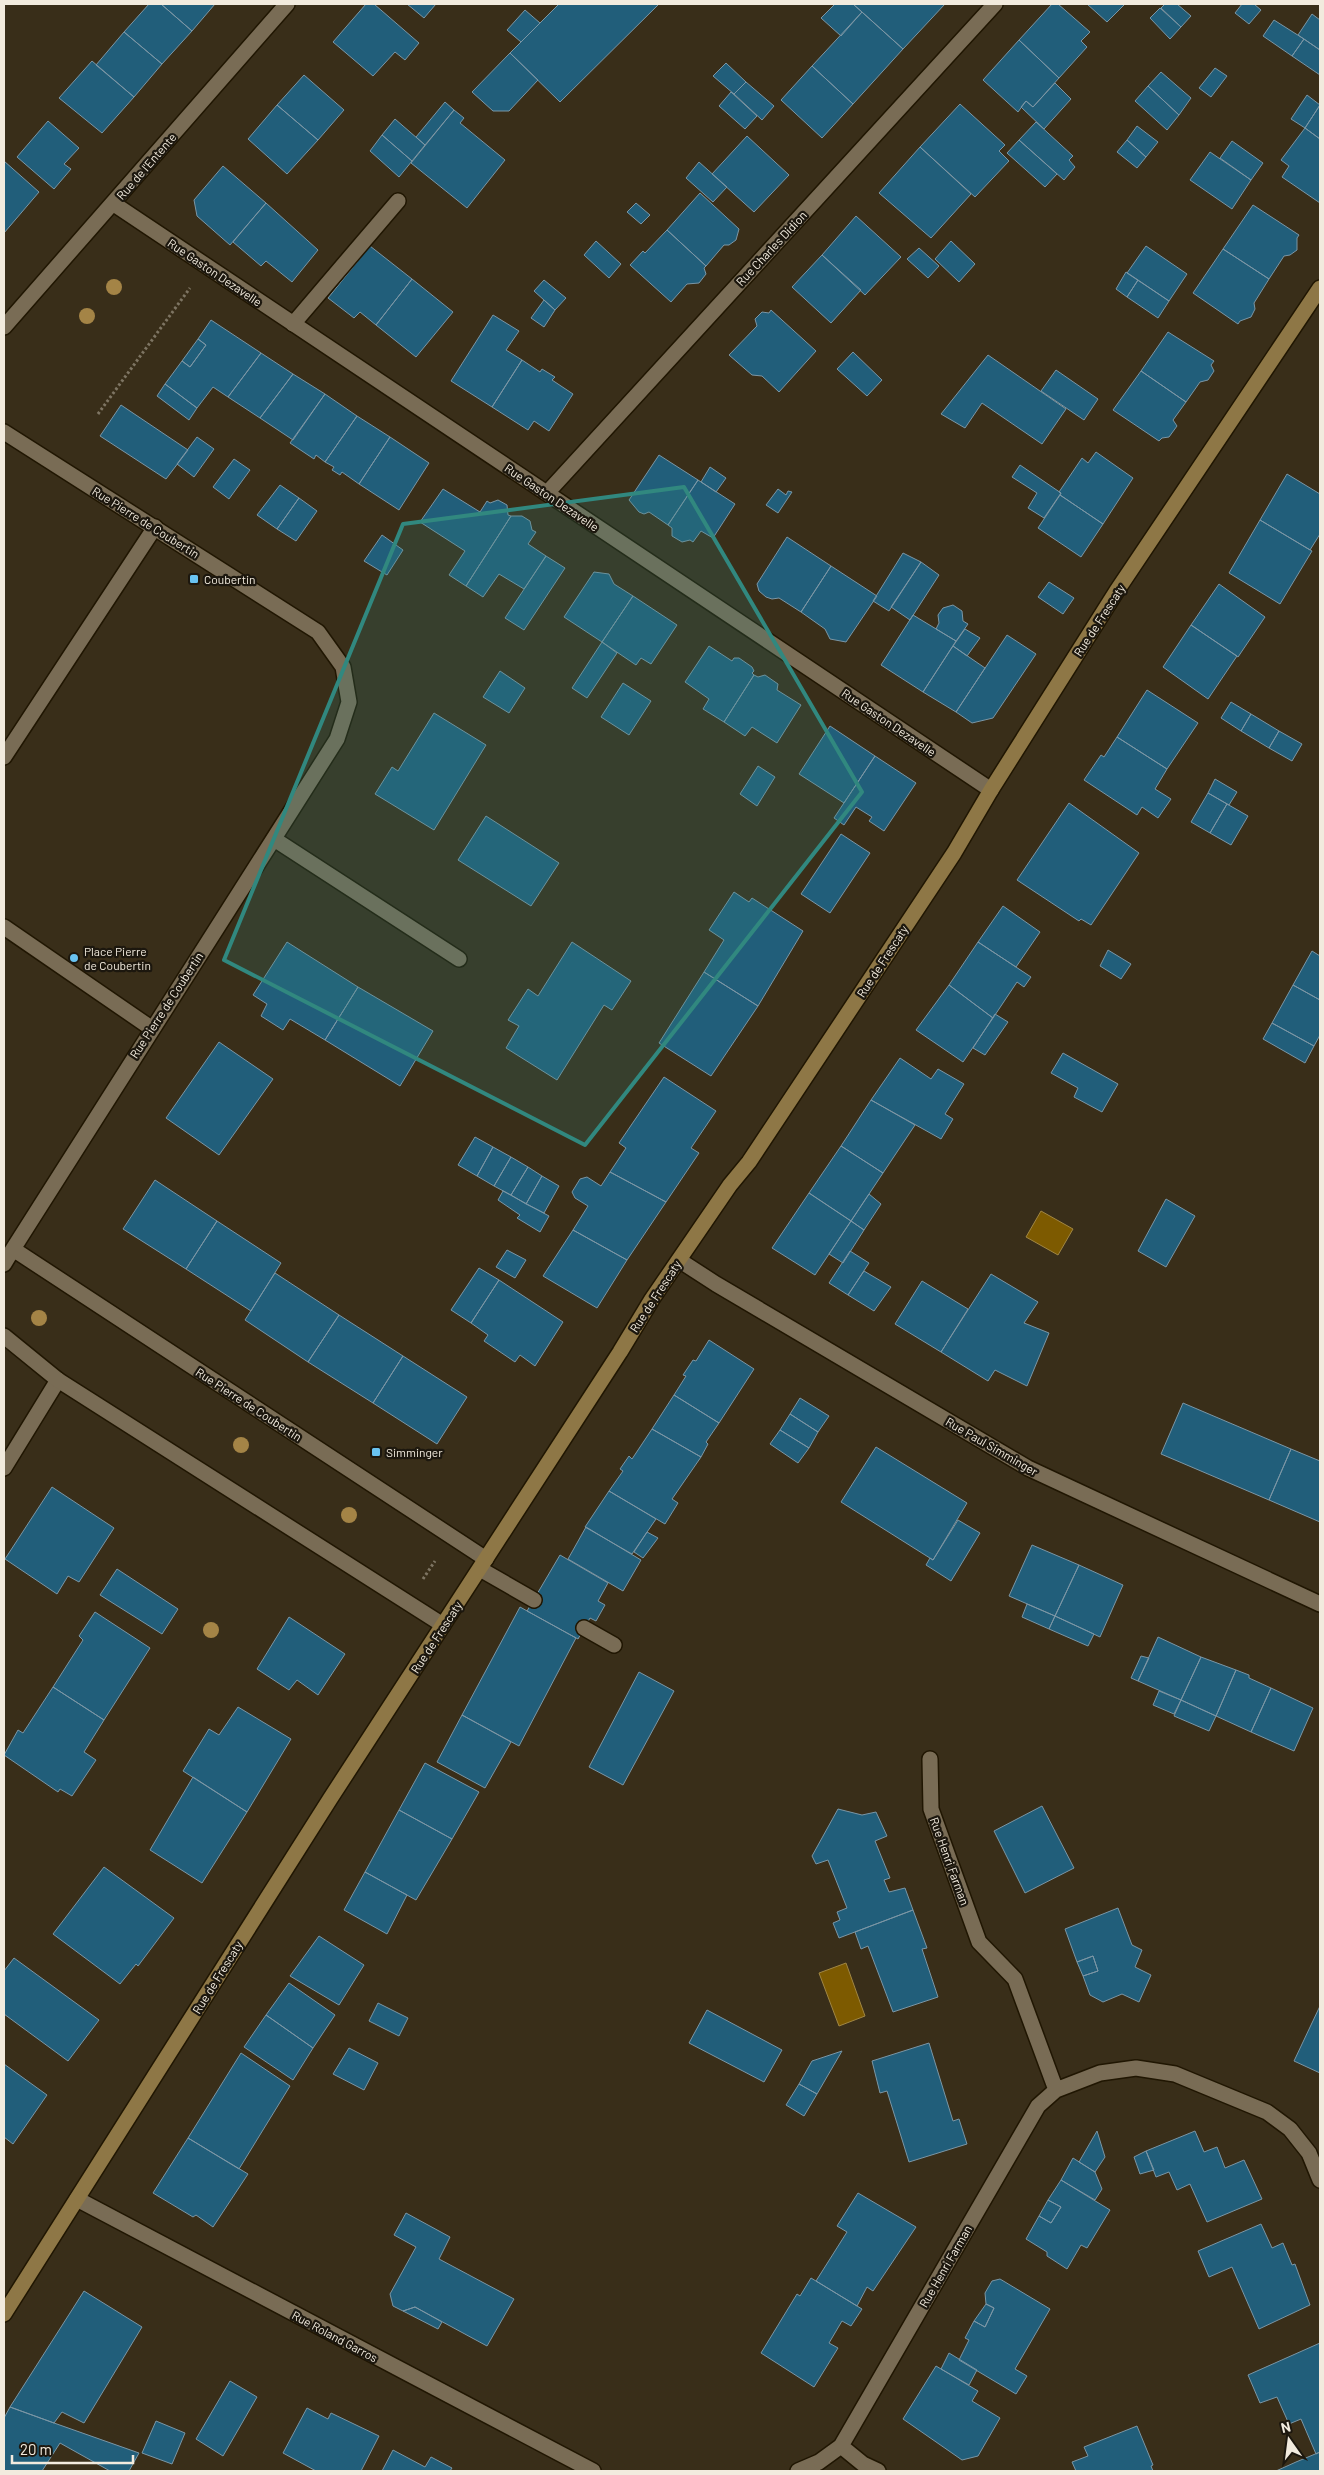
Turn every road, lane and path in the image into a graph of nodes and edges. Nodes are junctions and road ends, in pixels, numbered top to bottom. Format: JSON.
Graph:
{"nodes":[{"id":1,"x":287,"y":4,"type":"edge"},
{"id":2,"x":995,"y":4,"type":"edge"},
{"id":3,"x":398,"y":201,"type":"dead end"},
{"id":4,"x":114,"y":204,"type":"junction"},
{"id":5,"x":206,"y":266,"type":"junction"},
{"id":6,"x":1320,"y":288,"type":"edge"},
{"id":7,"x":293,"y":324,"type":"junction"},
{"id":8,"x":4,"y":327,"type":"edge"},
{"id":9,"x":98,"y":414,"type":"dead end"},
{"id":10,"x":4,"y":432,"type":"edge"},
{"id":11,"x":546,"y":493,"type":"junction"},
{"id":12,"x":155,"y":527,"type":"junction"},
{"id":13,"x":4,"y":757,"type":"edge"},
{"id":14,"x":990,"y":790,"type":"junction"},
{"id":15,"x":274,"y":839,"type":"junction"},
{"id":16,"x":4,"y":927,"type":"edge"},
{"id":17,"x":459,"y":959,"type":"dead end"},
{"id":18,"x":152,"y":1028,"type":"junction"},
{"id":19,"x":13,"y":1249,"type":"junction"},
{"id":20,"x":679,"y":1260,"type":"junction"},
{"id":21,"x":4,"y":1264,"type":"edge"},
{"id":22,"x":4,"y":1336,"type":"edge"},
{"id":23,"x":58,"y":1380,"type":"junction"},
{"id":24,"x":4,"y":1468,"type":"edge"},
{"id":25,"x":451,"y":1536,"type":"junction"},
{"id":26,"x":483,"y":1564,"type":"junction"},
{"id":27,"x":534,"y":1600,"type":"dead end"},
{"id":28,"x":408,"y":1602,"type":"junction"},
{"id":29,"x":1320,"y":1604,"type":"edge"},
{"id":30,"x":443,"y":1625,"type":"junction"},
{"id":31,"x":584,"y":1628,"type":"dead end"},
{"id":32,"x":614,"y":1645,"type":"dead end"},
{"id":33,"x":930,"y":1759,"type":"dead end"},
{"id":34,"x":1056,"y":2090,"type":"junction"},
{"id":35,"x":1320,"y":2180,"type":"edge"},
{"id":36,"x":77,"y":2199,"type":"junction"},
{"id":37,"x":4,"y":2314,"type":"edge"},
{"id":38,"x":840,"y":2446,"type":"junction"},
{"id":39,"x":594,"y":2471,"type":"edge"},
{"id":40,"x":798,"y":2471,"type":"edge"},
{"id":41,"x":878,"y":2471,"type":"edge"}],
"edges":[{"from":1,"to":4,"type":"street","name":"Rue de l'Entente"},
{"from":2,"to":11,"type":"street","name":"Rue Charles Didion"},
{"from":3,"to":7,"type":"street"},
{"from":4,"to":5,"type":"street","name":"Rue Gaston Dezavelle"},
{"from":4,"to":8,"type":"street","name":"Rue de l'Entente"},
{"from":5,"to":7,"type":"street","name":"Rue Gaston Dezavelle"},
{"from":5,"to":9,"type":"path"},
{"from":6,"to":14,"type":"street","name":"Rue de Frescaty"},
{"from":7,"to":11,"type":"street","name":"Rue Gaston Dezavelle"},
{"from":10,"to":12,"type":"street","name":"Rue Pierre de Coubertin"},
{"from":11,"to":14,"type":"street","name":"Rue Gaston Dezavelle"},
{"from":12,"to":13,"type":"street"},
{"from":12,"to":15,"type":"street","name":"Rue Pierre de Coubertin"},
{"from":14,"to":20,"type":"street","name":"Rue de Frescaty"},
{"from":15,"to":17,"type":"street"},
{"from":15,"to":18,"type":"street","name":"Rue Pierre de Coubertin"},
{"from":16,"to":18,"type":"street"},
{"from":18,"to":19,"type":"street","name":"Rue Pierre de Coubertin"},
{"from":19,"to":21,"type":"street","name":"Rue Pierre de Coubertin"},
{"from":19,"to":25,"type":"street","name":"Rue Pierre de Coubertin"},
{"from":20,"to":26,"type":"street","name":"Rue de Frescaty"},
{"from":20,"to":29,"type":"street","name":"Rue Paul Simminger"},
{"from":22,"to":23,"type":"street"},
{"from":23,"to":24,"type":"street"},
{"from":23,"to":28,"type":"street"},
{"from":25,"to":26,"type":"street","name":"Rue Pierre de Coubertin"},
{"from":25,"to":28,"type":"path"},
{"from":26,"to":27,"type":"street","name":"Rue Pierre de Coubertin"},
{"from":26,"to":30,"type":"street","name":"Rue de Frescaty"},
{"from":28,"to":30,"type":"street"},
{"from":30,"to":36,"type":"street","name":"Rue de Frescaty"},
{"from":31,"to":32,"type":"street"},
{"from":33,"to":34,"type":"street","name":"Rue Henri Farman"},
{"from":34,"to":35,"type":"street","name":"Rue Henri Farman"},
{"from":34,"to":38,"type":"street","name":"Rue Henri Farman"},
{"from":36,"to":37,"type":"street","name":"Rue de Frescaty"},
{"from":36,"to":39,"type":"street","name":"Rue Roland Garros"},
{"from":38,"to":40,"type":"street","name":"Rue Henri Farman"},
{"from":38,"to":41,"type":"street"}]}
